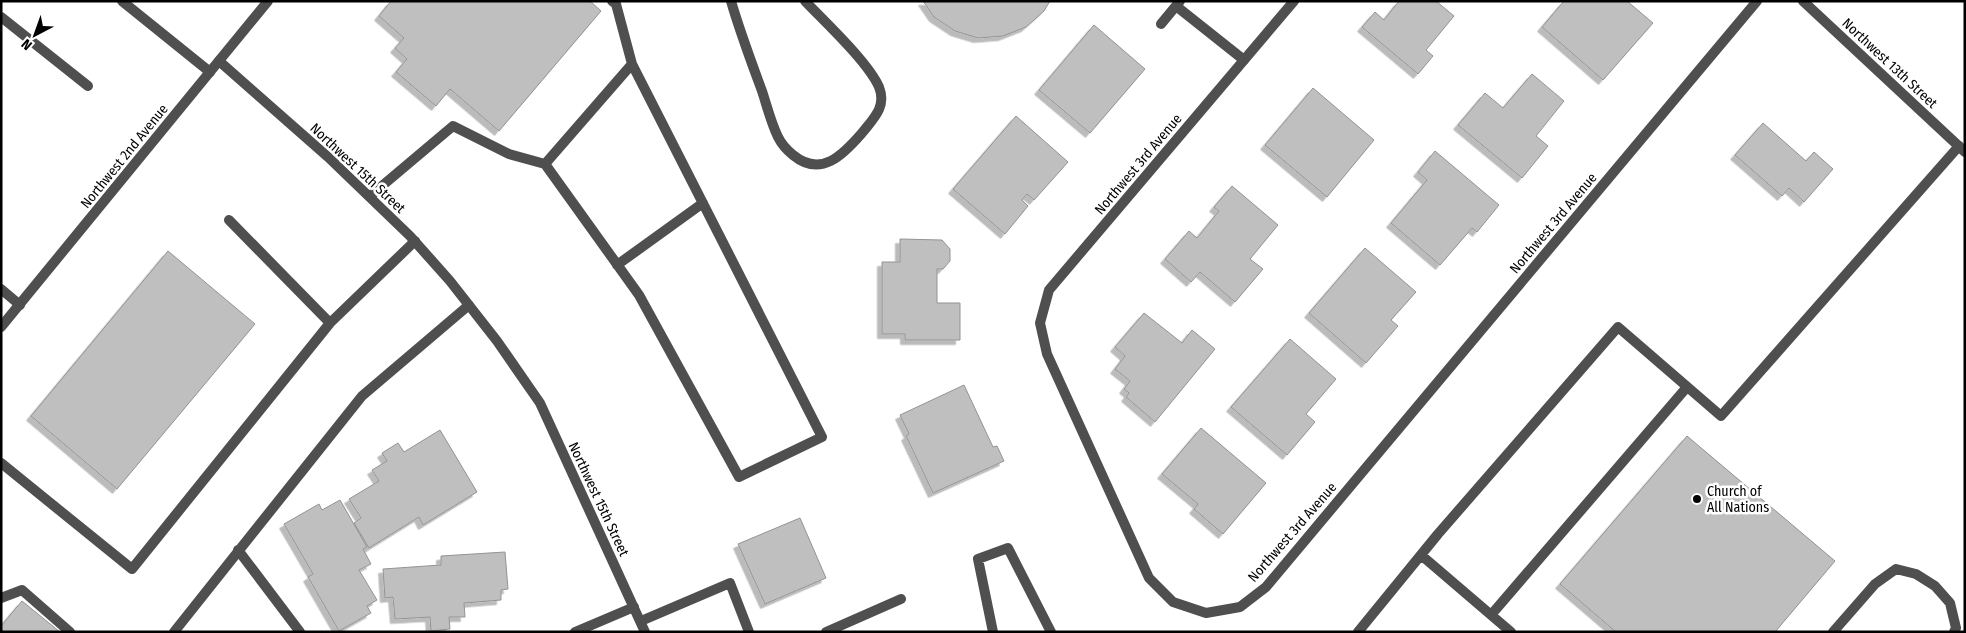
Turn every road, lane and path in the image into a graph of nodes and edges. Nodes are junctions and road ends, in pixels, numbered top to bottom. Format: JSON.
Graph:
{"nodes":[{"id":1,"x":122,"y":1,"type":"edge"},
{"id":2,"x":268,"y":1,"type":"edge"},
{"id":3,"x":612,"y":1,"type":"edge"},
{"id":4,"x":731,"y":1,"type":"edge"},
{"id":5,"x":805,"y":1,"type":"edge"},
{"id":6,"x":1294,"y":1,"type":"edge"},
{"id":7,"x":1756,"y":1,"type":"edge"},
{"id":8,"x":1803,"y":1,"type":"edge"},
{"id":9,"x":1178,"y":4,"type":"edge"},
{"id":10,"x":1,"y":17,"type":"edge"},
{"id":11,"x":1162,"y":24,"type":"dead end"},
{"id":12,"x":1244,"y":60,"type":"junction"},
{"id":13,"x":219,"y":61,"type":"junction"},
{"id":14,"x":632,"y":64,"type":"junction"},
{"id":15,"x":210,"y":72,"type":"junction"},
{"id":16,"x":88,"y":86,"type":"dead end"},
{"id":17,"x":1963,"y":149,"type":"edge"},
{"id":18,"x":544,"y":164,"type":"junction"},
{"id":19,"x":370,"y":196,"type":"junction"},
{"id":20,"x":703,"y":203,"type":"junction"},
{"id":21,"x":229,"y":220,"type":"dead end"},
{"id":22,"x":415,"y":241,"type":"junction"},
{"id":23,"x":617,"y":265,"type":"junction"},
{"id":24,"x":1,"y":289,"type":"edge"},
{"id":25,"x":20,"y":305,"type":"junction"},
{"id":26,"x":469,"y":305,"type":"junction"},
{"id":27,"x":330,"y":323,"type":"junction"},
{"id":28,"x":1,"y":328,"type":"edge"},
{"id":29,"x":1687,"y":387,"type":"junction"},
{"id":30,"x":1,"y":463,"type":"edge"},
{"id":31,"x":238,"y":550,"type":"junction"},
{"id":32,"x":1421,"y":555,"type":"junction"},
{"id":33,"x":1,"y":598,"type":"edge"},
{"id":34,"x":901,"y":599,"type":"dead end"},
{"id":35,"x":634,"y":607,"type":"junction"},
{"id":36,"x":1491,"y":615,"type":"junction"},
{"id":37,"x":641,"y":621,"type":"junction"},
{"id":38,"x":70,"y":632,"type":"edge"},
{"id":39,"x":174,"y":632,"type":"edge"},
{"id":40,"x":300,"y":632,"type":"edge"},
{"id":41,"x":575,"y":632,"type":"edge"},
{"id":42,"x":645,"y":632,"type":"edge"},
{"id":43,"x":749,"y":632,"type":"edge"},
{"id":44,"x":826,"y":632,"type":"edge"},
{"id":45,"x":993,"y":632,"type":"edge"},
{"id":46,"x":1051,"y":632,"type":"edge"},
{"id":47,"x":1358,"y":632,"type":"edge"},
{"id":48,"x":1511,"y":632,"type":"edge"},
{"id":49,"x":1833,"y":632,"type":"edge"},
{"id":50,"x":1954,"y":632,"type":"edge"}],
"edges":[{"from":1,"to":15,"type":"street"},
{"from":2,"to":13,"type":"street","name":"Northwest 2nd Avenue"},
{"from":3,"to":14,"type":"street"},
{"from":4,"to":5,"type":"street"},
{"from":6,"to":12,"type":"street","name":"Northwest 3rd Avenue"},
{"from":7,"to":12,"type":"street","name":"Northwest 3rd Avenue"},
{"from":8,"to":17,"type":"street","name":"Northwest 13th Street"},
{"from":9,"to":11,"type":"street"},
{"from":9,"to":12,"type":"street"},
{"from":10,"to":16,"type":"street"},
{"from":13,"to":15,"type":"street","name":"Northwest 2nd Avenue"},
{"from":13,"to":19,"type":"street","name":"Northwest 15th Street"},
{"from":14,"to":18,"type":"street"},
{"from":14,"to":20,"type":"street"},
{"from":15,"to":25,"type":"street","name":"Northwest 2nd Avenue"},
{"from":17,"to":29,"type":"street"},
{"from":18,"to":19,"type":"street"},
{"from":18,"to":23,"type":"street"},
{"from":19,"to":22,"type":"street","name":"Northwest 15th Street"},
{"from":20,"to":23,"type":"street"},
{"from":20,"to":23,"type":"street"},
{"from":21,"to":27,"type":"street"},
{"from":22,"to":26,"type":"street","name":"Northwest 15th Street"},
{"from":22,"to":27,"type":"street"},
{"from":24,"to":25,"type":"street"},
{"from":25,"to":28,"type":"street","name":"Northwest 2nd Avenue"},
{"from":26,"to":31,"type":"street"},
{"from":26,"to":35,"type":"street","name":"Northwest 15th Street"},
{"from":27,"to":30,"type":"street"},
{"from":29,"to":32,"type":"street"},
{"from":29,"to":36,"type":"street"},
{"from":31,"to":39,"type":"street"},
{"from":31,"to":40,"type":"street"},
{"from":32,"to":36,"type":"street"},
{"from":32,"to":47,"type":"street"},
{"from":33,"to":38,"type":"street"},
{"from":34,"to":44,"type":"street"},
{"from":35,"to":37,"type":"street","name":"Northwest 15th Street"},
{"from":35,"to":41,"type":"street"},
{"from":36,"to":48,"type":"street"},
{"from":37,"to":42,"type":"street","name":"Northwest 15th Street"},
{"from":37,"to":43,"type":"street"},
{"from":45,"to":46,"type":"street"},
{"from":49,"to":50,"type":"street"}]}
